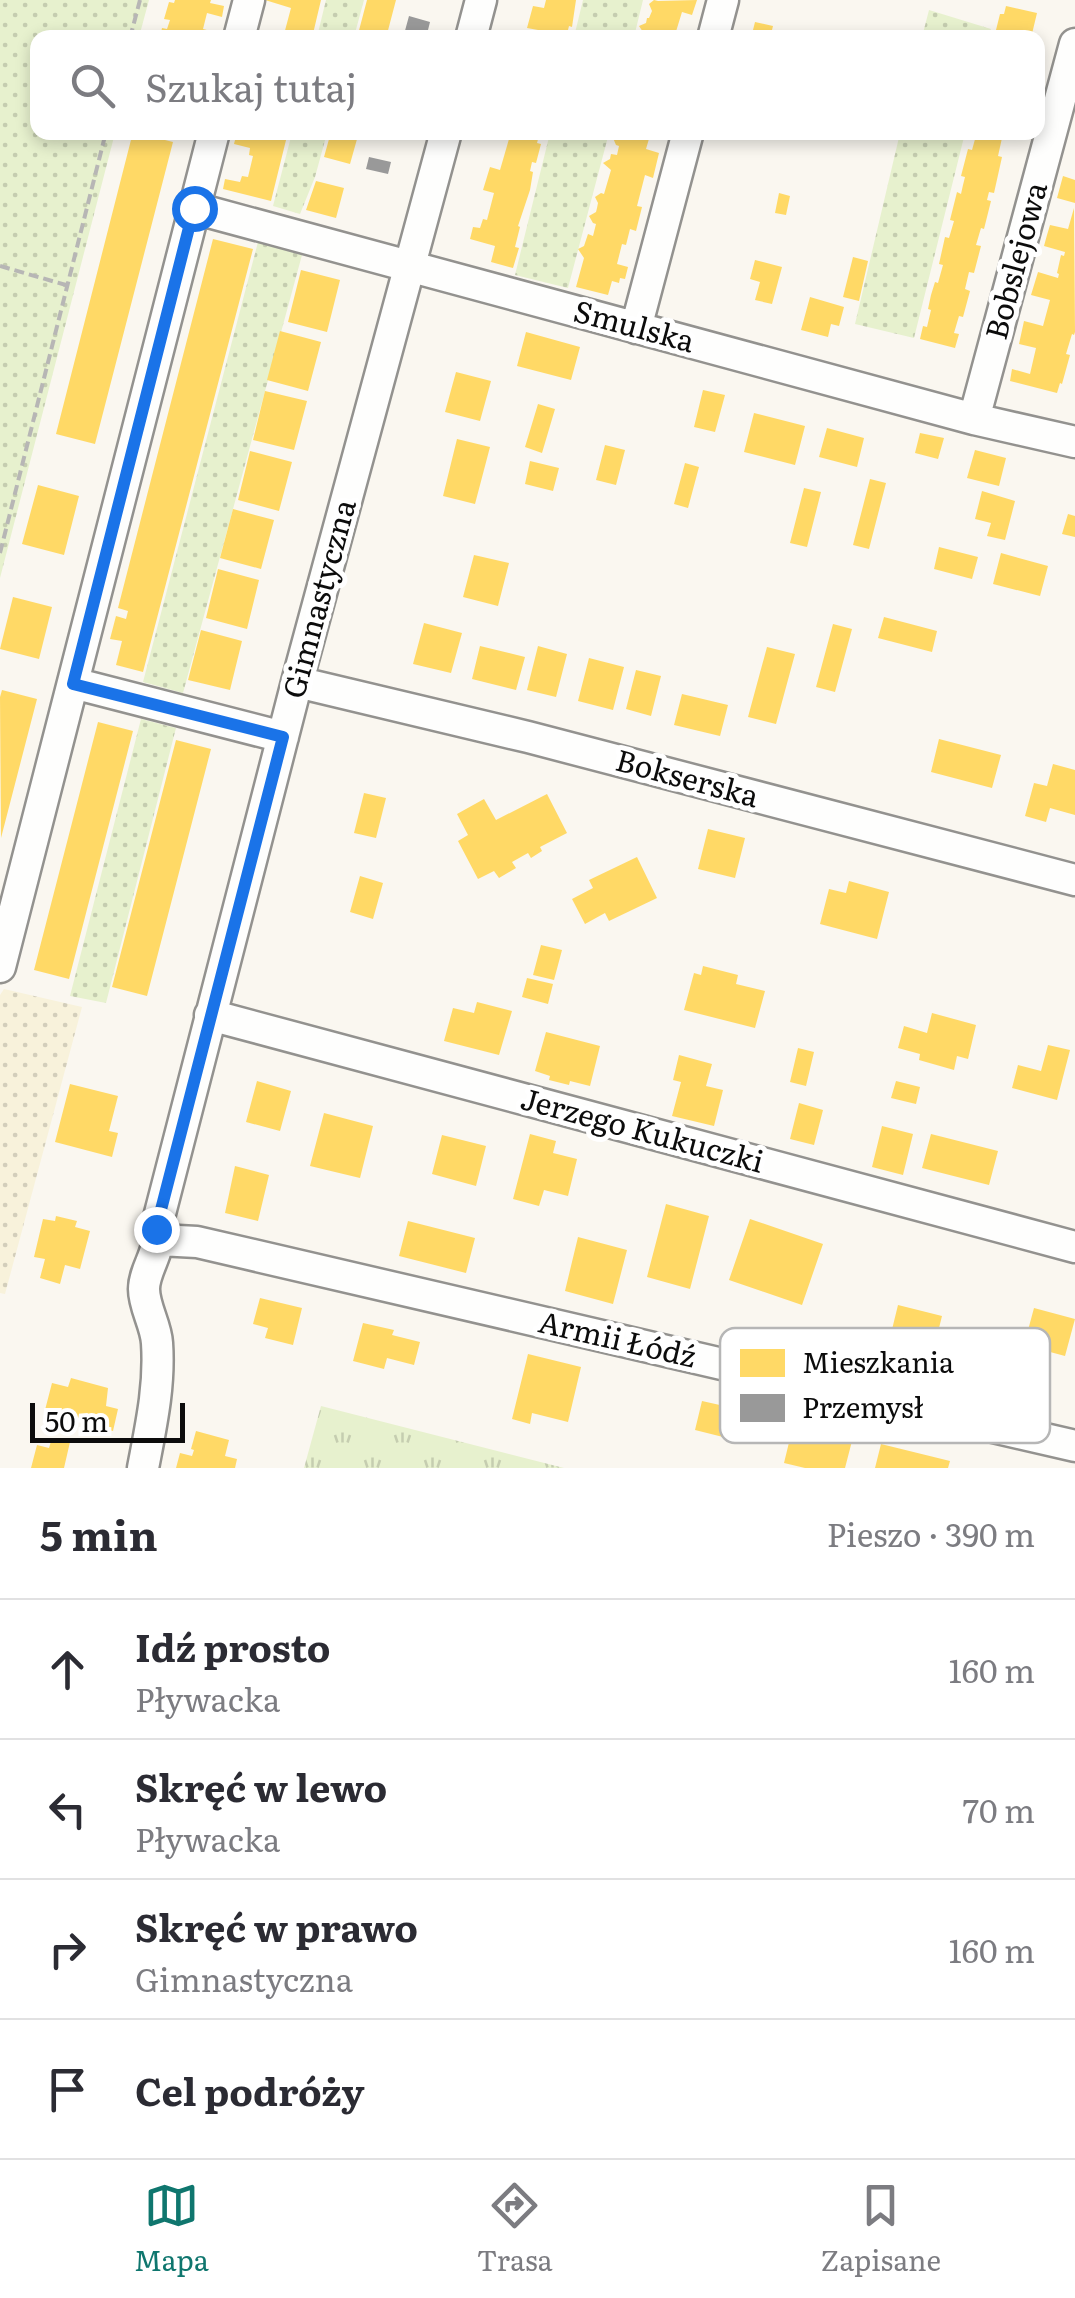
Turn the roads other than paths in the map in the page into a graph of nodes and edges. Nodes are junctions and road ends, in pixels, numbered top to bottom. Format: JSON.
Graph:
{"nodes":[{"id":1,"x":249,"y":0,"type":"edge"},
{"id":2,"x":481,"y":0,"type":"edge"},
{"id":3,"x":723,"y":0,"type":"edge"},
{"id":4,"x":241,"y":30,"type":"edge"},
{"id":5,"x":473,"y":30,"type":"edge"},
{"id":6,"x":715,"y":30,"type":"edge"},
{"id":7,"x":1075,"y":44,"type":"edge"},
{"id":8,"x":212,"y":140,"type":"edge"},
{"id":9,"x":444,"y":140,"type":"edge"},
{"id":10,"x":686,"y":140,"type":"edge"},
{"id":11,"x":194,"y":208,"type":"junction"},
{"id":12,"x":410,"y":267,"type":"junction"},
{"id":13,"x":636,"y":328,"type":"junction"},
{"id":14,"x":974,"y":419,"type":"junction"},
{"id":15,"x":1075,"y":442,"type":"edge"},
{"id":16,"x":297,"y":682,"type":"junction"},
{"id":17,"x":73,"y":684,"type":"junction"},
{"id":18,"x":283,"y":737,"type":"junction"},
{"id":19,"x":1075,"y":880,"type":"edge"},
{"id":20,"x":0,"y":967,"type":"edge"},
{"id":21,"x":210,"y":1016,"type":"junction"},
{"id":22,"x":159,"y":1240,"type":"junction"},
{"id":23,"x":1075,"y":1247,"type":"edge"},
{"id":24,"x":720,"y":1364,"type":"edge"},
{"id":25,"x":1050,"y":1440,"type":"edge"},
{"id":26,"x":1075,"y":1446,"type":"edge"},
{"id":27,"x":143,"y":1468,"type":"edge"}],
"edges":[{"from":1,"to":4,"type":"street"},
{"from":2,"to":5,"type":"street"},
{"from":3,"to":6,"type":"street"},
{"from":7,"to":14,"type":"street","name":"Bobslejowa"},
{"from":8,"to":11,"type":"street"},
{"from":9,"to":12,"type":"street","name":"Gimnastyczna"},
{"from":10,"to":13,"type":"street"},
{"from":11,"to":12,"type":"street","name":"Smulska"},
{"from":11,"to":17,"type":"street"},
{"from":12,"to":13,"type":"street","name":"Smulska"},
{"from":12,"to":16,"type":"street","name":"Gimnastyczna"},
{"from":13,"to":14,"type":"street","name":"Smulska"},
{"from":14,"to":15,"type":"street","name":"Smulska"},
{"from":16,"to":18,"type":"street","name":"Gimnastyczna"},
{"from":16,"to":19,"type":"street","name":"Bokserska"},
{"from":17,"to":18,"type":"street"},
{"from":17,"to":20,"type":"street"},
{"from":18,"to":21,"type":"street","name":"Gimnastyczna"},
{"from":21,"to":22,"type":"street","name":"Gimnastyczna"},
{"from":21,"to":23,"type":"street","name":"Jerzego Kukuczki"},
{"from":22,"to":24,"type":"street","name":"Armii Łódź"},
{"from":22,"to":27,"type":"street","name":"Gimnastyczna"},
{"from":25,"to":26,"type":"street","name":"Armii Łódź"}]}
